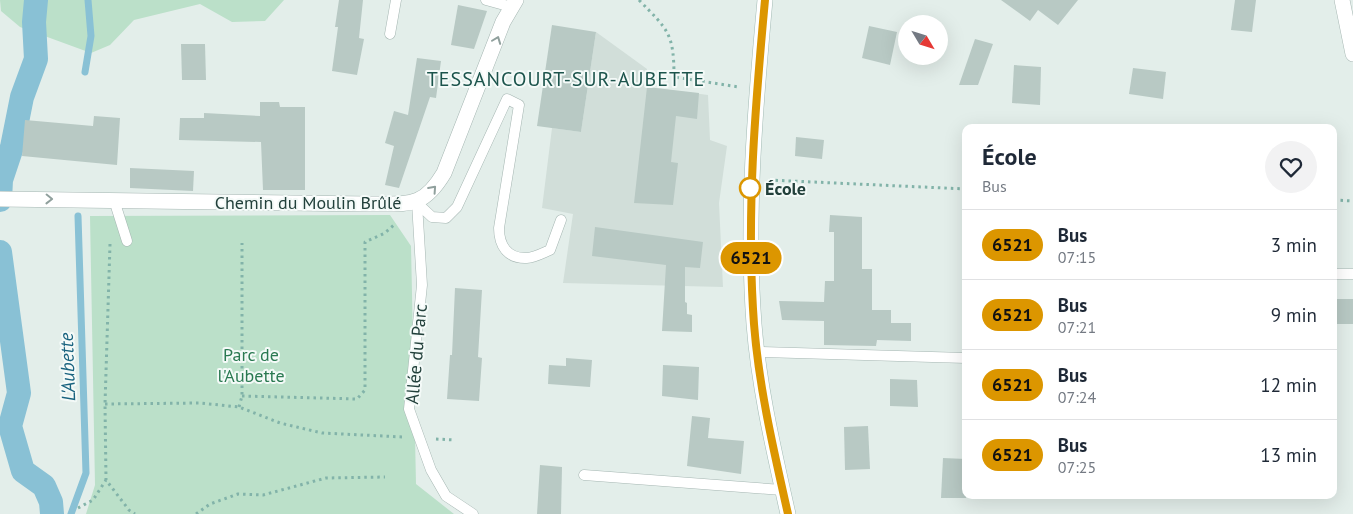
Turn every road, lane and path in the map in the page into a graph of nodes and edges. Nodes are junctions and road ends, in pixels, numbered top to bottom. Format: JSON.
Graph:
{"nodes":[{"id":1,"x":396,"y":0,"type":"edge"},
{"id":2,"x":486,"y":0,"type":"edge"},
{"id":3,"x":639,"y":0,"type":"edge"},
{"id":4,"x":765,"y":0,"type":"edge"},
{"id":5,"x":1342,"y":0,"type":"edge"},
{"id":6,"x":514,"y":3,"type":"edge"},
{"id":7,"x":390,"y":34,"type":"dead end"},
{"id":8,"x":1353,"y":54,"type":"edge"},
{"id":9,"x":757,"y":90,"type":"junction"},
{"id":10,"x":751,"y":179,"type":"junction"},
{"id":11,"x":962,"y":189,"type":"edge"},
{"id":12,"x":0,"y":200,"type":"edge"},
{"id":13,"x":114,"y":200,"type":"junction"},
{"id":14,"x":1337,"y":200,"type":"edge"},
{"id":15,"x":1353,"y":201,"type":"edge"},
{"id":16,"x":417,"y":203,"type":"junction"},
{"id":17,"x":561,"y":220,"type":"dead end"},
{"id":18,"x":386,"y":233,"type":"dead end"},
{"id":19,"x":110,"y":241,"type":"dead end"},
{"id":20,"x":127,"y":242,"type":"dead end"},
{"id":21,"x":242,"y":243,"type":"dead end"},
{"id":22,"x":1337,"y":274,"type":"edge"},
{"id":23,"x":1353,"y":274,"type":"edge"},
{"id":24,"x":758,"y":352,"type":"junction"},
{"id":25,"x":962,"y":358,"type":"edge"},
{"id":26,"x":242,"y":396,"type":"junction"},
{"id":27,"x":105,"y":404,"type":"junction"},
{"id":28,"x":239,"y":407,"type":"junction"},
{"id":29,"x":419,"y":438,"type":"junction"},
{"id":30,"x":455,"y":440,"type":"dead end"},
{"id":31,"x":584,"y":475,"type":"dead end"},
{"id":32,"x":385,"y":477,"type":"dead end"},
{"id":33,"x":106,"y":480,"type":"junction"},
{"id":34,"x":782,"y":490,"type":"junction"},
{"id":35,"x":78,"y":508,"type":"dead end"},
{"id":36,"x":136,"y":514,"type":"edge"},
{"id":37,"x":196,"y":514,"type":"edge"},
{"id":38,"x":472,"y":514,"type":"edge"},
{"id":39,"x":788,"y":514,"type":"edge"}],
"edges":[{"from":1,"to":7,"type":"lane"},
{"from":2,"to":6,"type":"lane"},
{"from":3,"to":9,"type":"path"},
{"from":4,"to":9,"type":"street"},
{"from":5,"to":8,"type":"street"},
{"from":16,"to":6,"type":"street","name":"Chemin du Moulin Brûlé","one_way":true},
{"from":9,"to":10,"type":"street"},
{"from":10,"to":11,"type":"path"},
{"from":10,"to":24,"type":"street"},
{"from":12,"to":13,"type":"street","name":"Chemin du Moulin Brûlé","one_way":true},
{"from":13,"to":16,"type":"street","name":"Chemin du Moulin Brûlé"},
{"from":13,"to":20,"type":"lane"},
{"from":14,"to":15,"type":"path"},
{"from":16,"to":17,"type":"lane"},
{"from":16,"to":29,"type":"lane","name":"Allée du Parc"},
{"from":18,"to":26,"type":"path"},
{"from":19,"to":27,"type":"path"},
{"from":21,"to":26,"type":"path"},
{"from":22,"to":23,"type":"lane"},
{"from":24,"to":25,"type":"lane"},
{"from":24,"to":34,"type":"street"},
{"from":26,"to":28,"type":"path"},
{"from":27,"to":28,"type":"path"},
{"from":27,"to":33,"type":"path"},
{"from":28,"to":29,"type":"path"},
{"from":29,"to":30,"type":"path"},
{"from":29,"to":38,"type":"lane","name":"Allée du Parc"},
{"from":31,"to":34,"type":"lane"},
{"from":32,"to":37,"type":"path"},
{"from":33,"to":35,"type":"path"},
{"from":33,"to":36,"type":"path"},
{"from":34,"to":39,"type":"street"}]}
